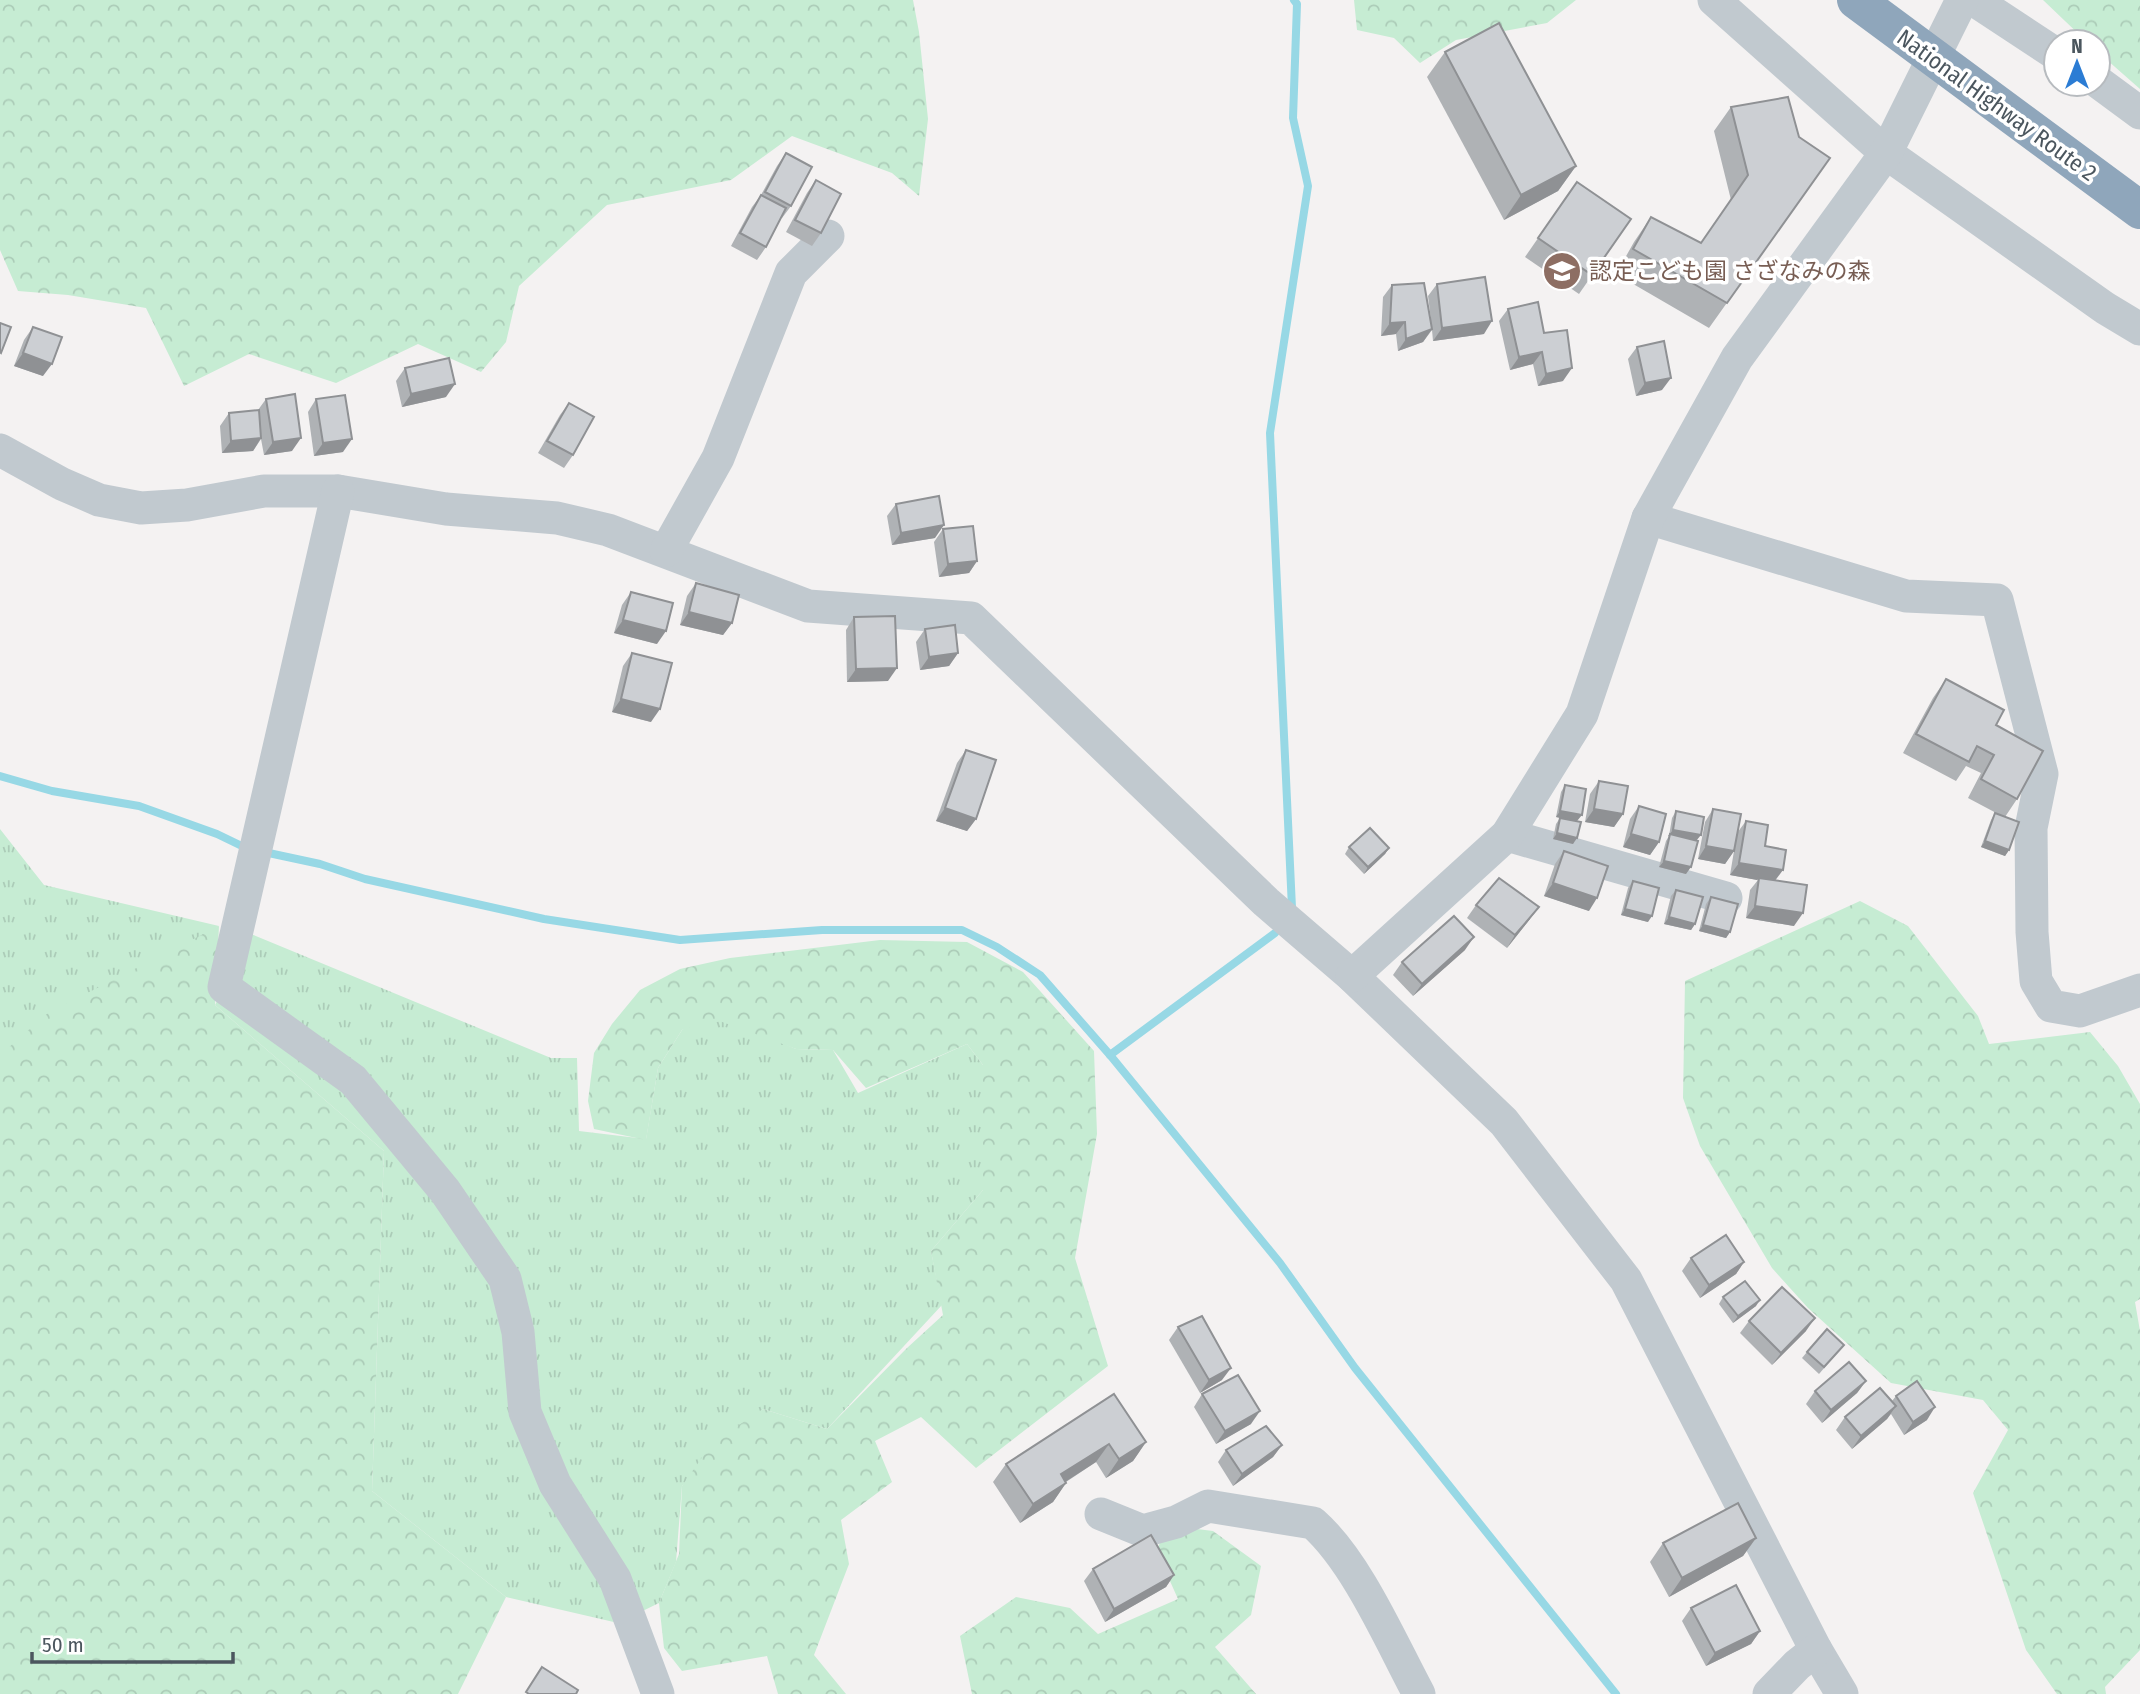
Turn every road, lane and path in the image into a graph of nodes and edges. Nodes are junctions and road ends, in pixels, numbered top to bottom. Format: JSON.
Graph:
{"nodes":[{"id":1,"x":1714,"y":0,"type":"edge"},
{"id":2,"x":1856,"y":0,"type":"edge"},
{"id":3,"x":1963,"y":7,"type":"edge"},
{"id":4,"x":2042,"y":47,"type":"edge"},
{"id":5,"x":2112,"y":92,"type":"edge"},
{"id":6,"x":2140,"y":113,"type":"edge"},
{"id":7,"x":1892,"y":143,"type":"junction"},
{"id":8,"x":2140,"y":210,"type":"edge"},
{"id":9,"x":828,"y":236,"type":"edge"},
{"id":10,"x":2140,"y":329,"type":"edge"},
{"id":11,"x":0,"y":450,"type":"edge"},
{"id":12,"x":338,"y":491,"type":"junction"},
{"id":13,"x":1648,"y":519,"type":"junction"},
{"id":14,"x":666,"y":551,"type":"junction"},
{"id":15,"x":1507,"y":835,"type":"junction"},
{"id":16,"x":1726,"y":898,"type":"edge"},
{"id":17,"x":1352,"y":976,"type":"junction"},
{"id":18,"x":2140,"y":990,"type":"edge"},
{"id":19,"x":1101,"y":1514,"type":"dead end"},
{"id":20,"x":1816,"y":1650,"type":"junction"},
{"id":21,"x":651,"y":1689,"type":"edge"},
{"id":22,"x":1419,"y":1694,"type":"edge"},
{"id":23,"x":1769,"y":1694,"type":"edge"},
{"id":24,"x":1842,"y":1694,"type":"edge"}],
"edges":[{"from":1,"to":7,"type":"street"},
{"from":2,"to":8,"type":"highway","name":"National Highway Route 2"},
{"from":3,"to":4,"type":"street"},
{"from":3,"to":7,"type":"street"},
{"from":5,"to":6,"type":"street"},
{"from":7,"to":10,"type":"street"},
{"from":7,"to":13,"type":"street"},
{"from":9,"to":14,"type":"street"},
{"from":11,"to":12,"type":"street"},
{"from":12,"to":14,"type":"street"},
{"from":12,"to":21,"type":"street"},
{"from":13,"to":15,"type":"street"},
{"from":13,"to":18,"type":"street"},
{"from":14,"to":17,"type":"street"},
{"from":15,"to":16,"type":"street"},
{"from":15,"to":17,"type":"street"},
{"from":17,"to":20,"type":"street"},
{"from":19,"to":22,"type":"street"},
{"from":20,"to":23,"type":"street"},
{"from":20,"to":24,"type":"street"}]}
